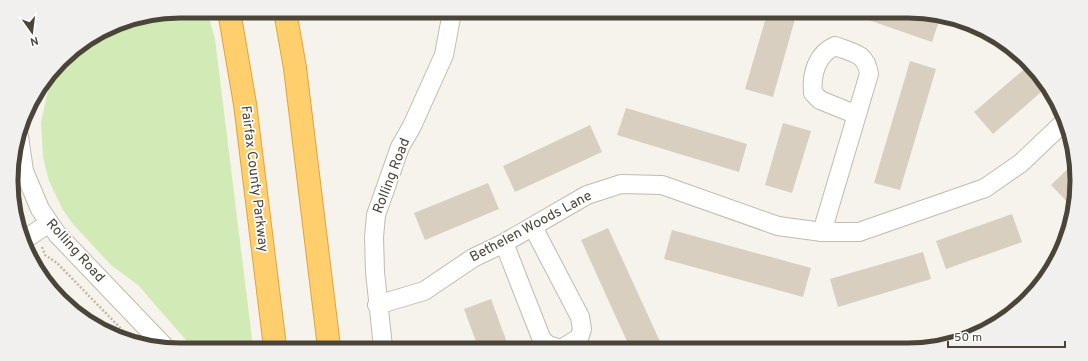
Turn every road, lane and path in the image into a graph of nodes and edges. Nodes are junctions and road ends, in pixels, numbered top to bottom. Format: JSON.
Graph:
{"nodes":[{"id":1,"x":229,"y":18,"type":"edge"},
{"id":2,"x":286,"y":18,"type":"edge"},
{"id":3,"x":451,"y":18,"type":"edge"},
{"id":4,"x":857,"y":115,"type":"dead end"},
{"id":5,"x":1060,"y":126,"type":"edge"},
{"id":6,"x":21,"y":149,"type":"edge"},
{"id":7,"x":49,"y":223,"type":"junction"},
{"id":8,"x":533,"y":227,"type":"junction"},
{"id":9,"x":822,"y":232,"type":"junction"},
{"id":10,"x":28,"y":237,"type":"edge"},
{"id":11,"x":504,"y":243,"type":"junction"},
{"id":12,"x":377,"y":305,"type":"junction"},
{"id":13,"x":126,"y":333,"type":"edge"},
{"id":14,"x":160,"y":342,"type":"edge"},
{"id":15,"x":275,"y":343,"type":"edge"},
{"id":16,"x":329,"y":343,"type":"edge"},
{"id":17,"x":382,"y":343,"type":"edge"},
{"id":18,"x":546,"y":343,"type":"edge"},
{"id":19,"x":571,"y":343,"type":"edge"}],
"edges":[{"from":1,"to":15,"type":"highway","name":"Fairfax County Parkway"},
{"from":2,"to":16,"type":"highway"},
{"from":3,"to":12,"type":"street","name":"Rolling Road"},
{"from":4,"to":9,"type":"street"},
{"from":5,"to":9,"type":"street","name":"Bethelen Woods Lane"},
{"from":6,"to":7,"type":"street","name":"Rolling Road"},
{"from":7,"to":10,"type":"street"},
{"from":7,"to":14,"type":"street","name":"Rolling Road"},
{"from":8,"to":9,"type":"street","name":"Bethelen Woods Lane"},
{"from":8,"to":11,"type":"street","name":"Bethelen Woods Lane"},
{"from":8,"to":19,"type":"street"},
{"from":10,"to":13,"type":"path"},
{"from":11,"to":12,"type":"street","name":"Bethelen Woods Lane"},
{"from":11,"to":18,"type":"street"},
{"from":12,"to":17,"type":"street","name":"Rolling Road"}]}
